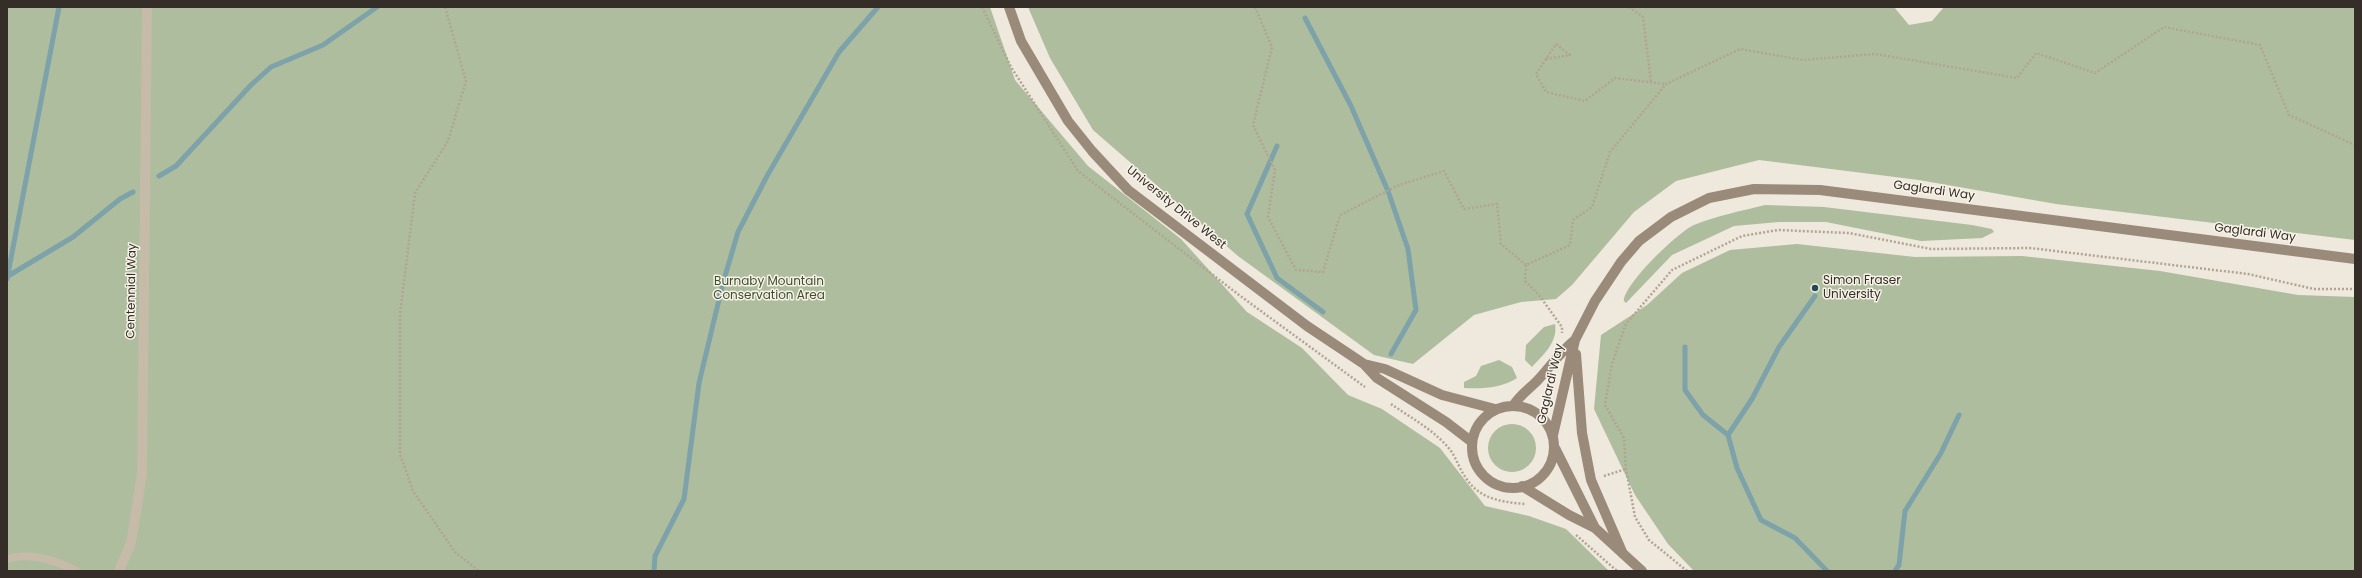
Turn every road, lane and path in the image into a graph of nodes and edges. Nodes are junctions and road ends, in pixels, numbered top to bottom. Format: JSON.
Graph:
{"nodes":[{"id":1,"x":147,"y":7,"type":"edge"},
{"id":2,"x":445,"y":7,"type":"edge"},
{"id":3,"x":1009,"y":7,"type":"edge"},
{"id":4,"x":1255,"y":7,"type":"edge"},
{"id":5,"x":1629,"y":7,"type":"edge"},
{"id":6,"x":1546,"y":59,"type":"junction"},
{"id":7,"x":1651,"y":82,"type":"junction"},
{"id":8,"x":1666,"y":84,"type":"junction"},
{"id":9,"x":2355,"y":145,"type":"edge"},
{"id":10,"x":2355,"y":259,"type":"edge"},
{"id":11,"x":1526,"y":265,"type":"junction"},
{"id":12,"x":2355,"y":289,"type":"edge"},
{"id":13,"x":1562,"y":327,"type":"dead end"},
{"id":14,"x":1575,"y":340,"type":"junction"},
{"id":15,"x":1364,"y":364,"type":"junction"},
{"id":16,"x":1514,"y":406,"type":"junction"},
{"id":17,"x":1495,"y":409,"type":"junction"},
{"id":18,"x":1553,"y":435,"type":"junction"},
{"id":19,"x":1472,"y":442,"type":"junction"},
{"id":20,"x":1555,"y":448,"type":"junction"},
{"id":21,"x":1522,"y":486,"type":"junction"},
{"id":22,"x":1595,"y":528,"type":"junction"},
{"id":23,"x":1570,"y":530,"type":"dead end"},
{"id":24,"x":1623,"y":554,"type":"junction"},
{"id":25,"x":7,"y":559,"type":"edge"},
{"id":26,"x":76,"y":571,"type":"edge"},
{"id":27,"x":119,"y":571,"type":"edge"},
{"id":28,"x":478,"y":571,"type":"edge"},
{"id":29,"x":1617,"y":571,"type":"edge"},
{"id":30,"x":1642,"y":571,"type":"edge"},
{"id":31,"x":1686,"y":571,"type":"edge"}],
"edges":[{"from":1,"to":27,"type":"street","name":"Centennial Way"},
{"from":2,"to":28,"type":"path"},
{"from":3,"to":15,"type":"street","name":"University Drive West"},
{"from":4,"to":11,"type":"path"},
{"from":5,"to":7,"type":"path"},
{"from":6,"to":6,"type":"path"},
{"from":6,"to":7,"type":"path"},
{"from":7,"to":8,"type":"path"},
{"from":8,"to":9,"type":"path"},
{"from":8,"to":11,"type":"path"},
{"from":10,"to":14,"type":"street","name":"Gaglardi Way"},
{"from":11,"to":13,"type":"path"},
{"from":12,"to":31,"type":"path"},
{"from":14,"to":16,"type":"street","name":"Gaglardi Way"},
{"from":14,"to":18,"type":"street","name":"Gaglardi Way"},
{"from":14,"to":24,"type":"street"},
{"from":15,"to":17,"type":"street","name":"University Drive West"},
{"from":15,"to":19,"type":"street","name":"University Drive West"},
{"from":16,"to":17,"type":"street"},
{"from":16,"to":18,"type":"street"},
{"from":17,"to":19,"type":"street"},
{"from":18,"to":20,"type":"street"},
{"from":19,"to":21,"type":"street"},
{"from":20,"to":21,"type":"street"},
{"from":20,"to":22,"type":"street"},
{"from":21,"to":22,"type":"street"},
{"from":22,"to":24,"type":"street"},
{"from":23,"to":29,"type":"path"},
{"from":24,"to":30,"type":"street"},
{"from":25,"to":26,"type":"lane"}]}
